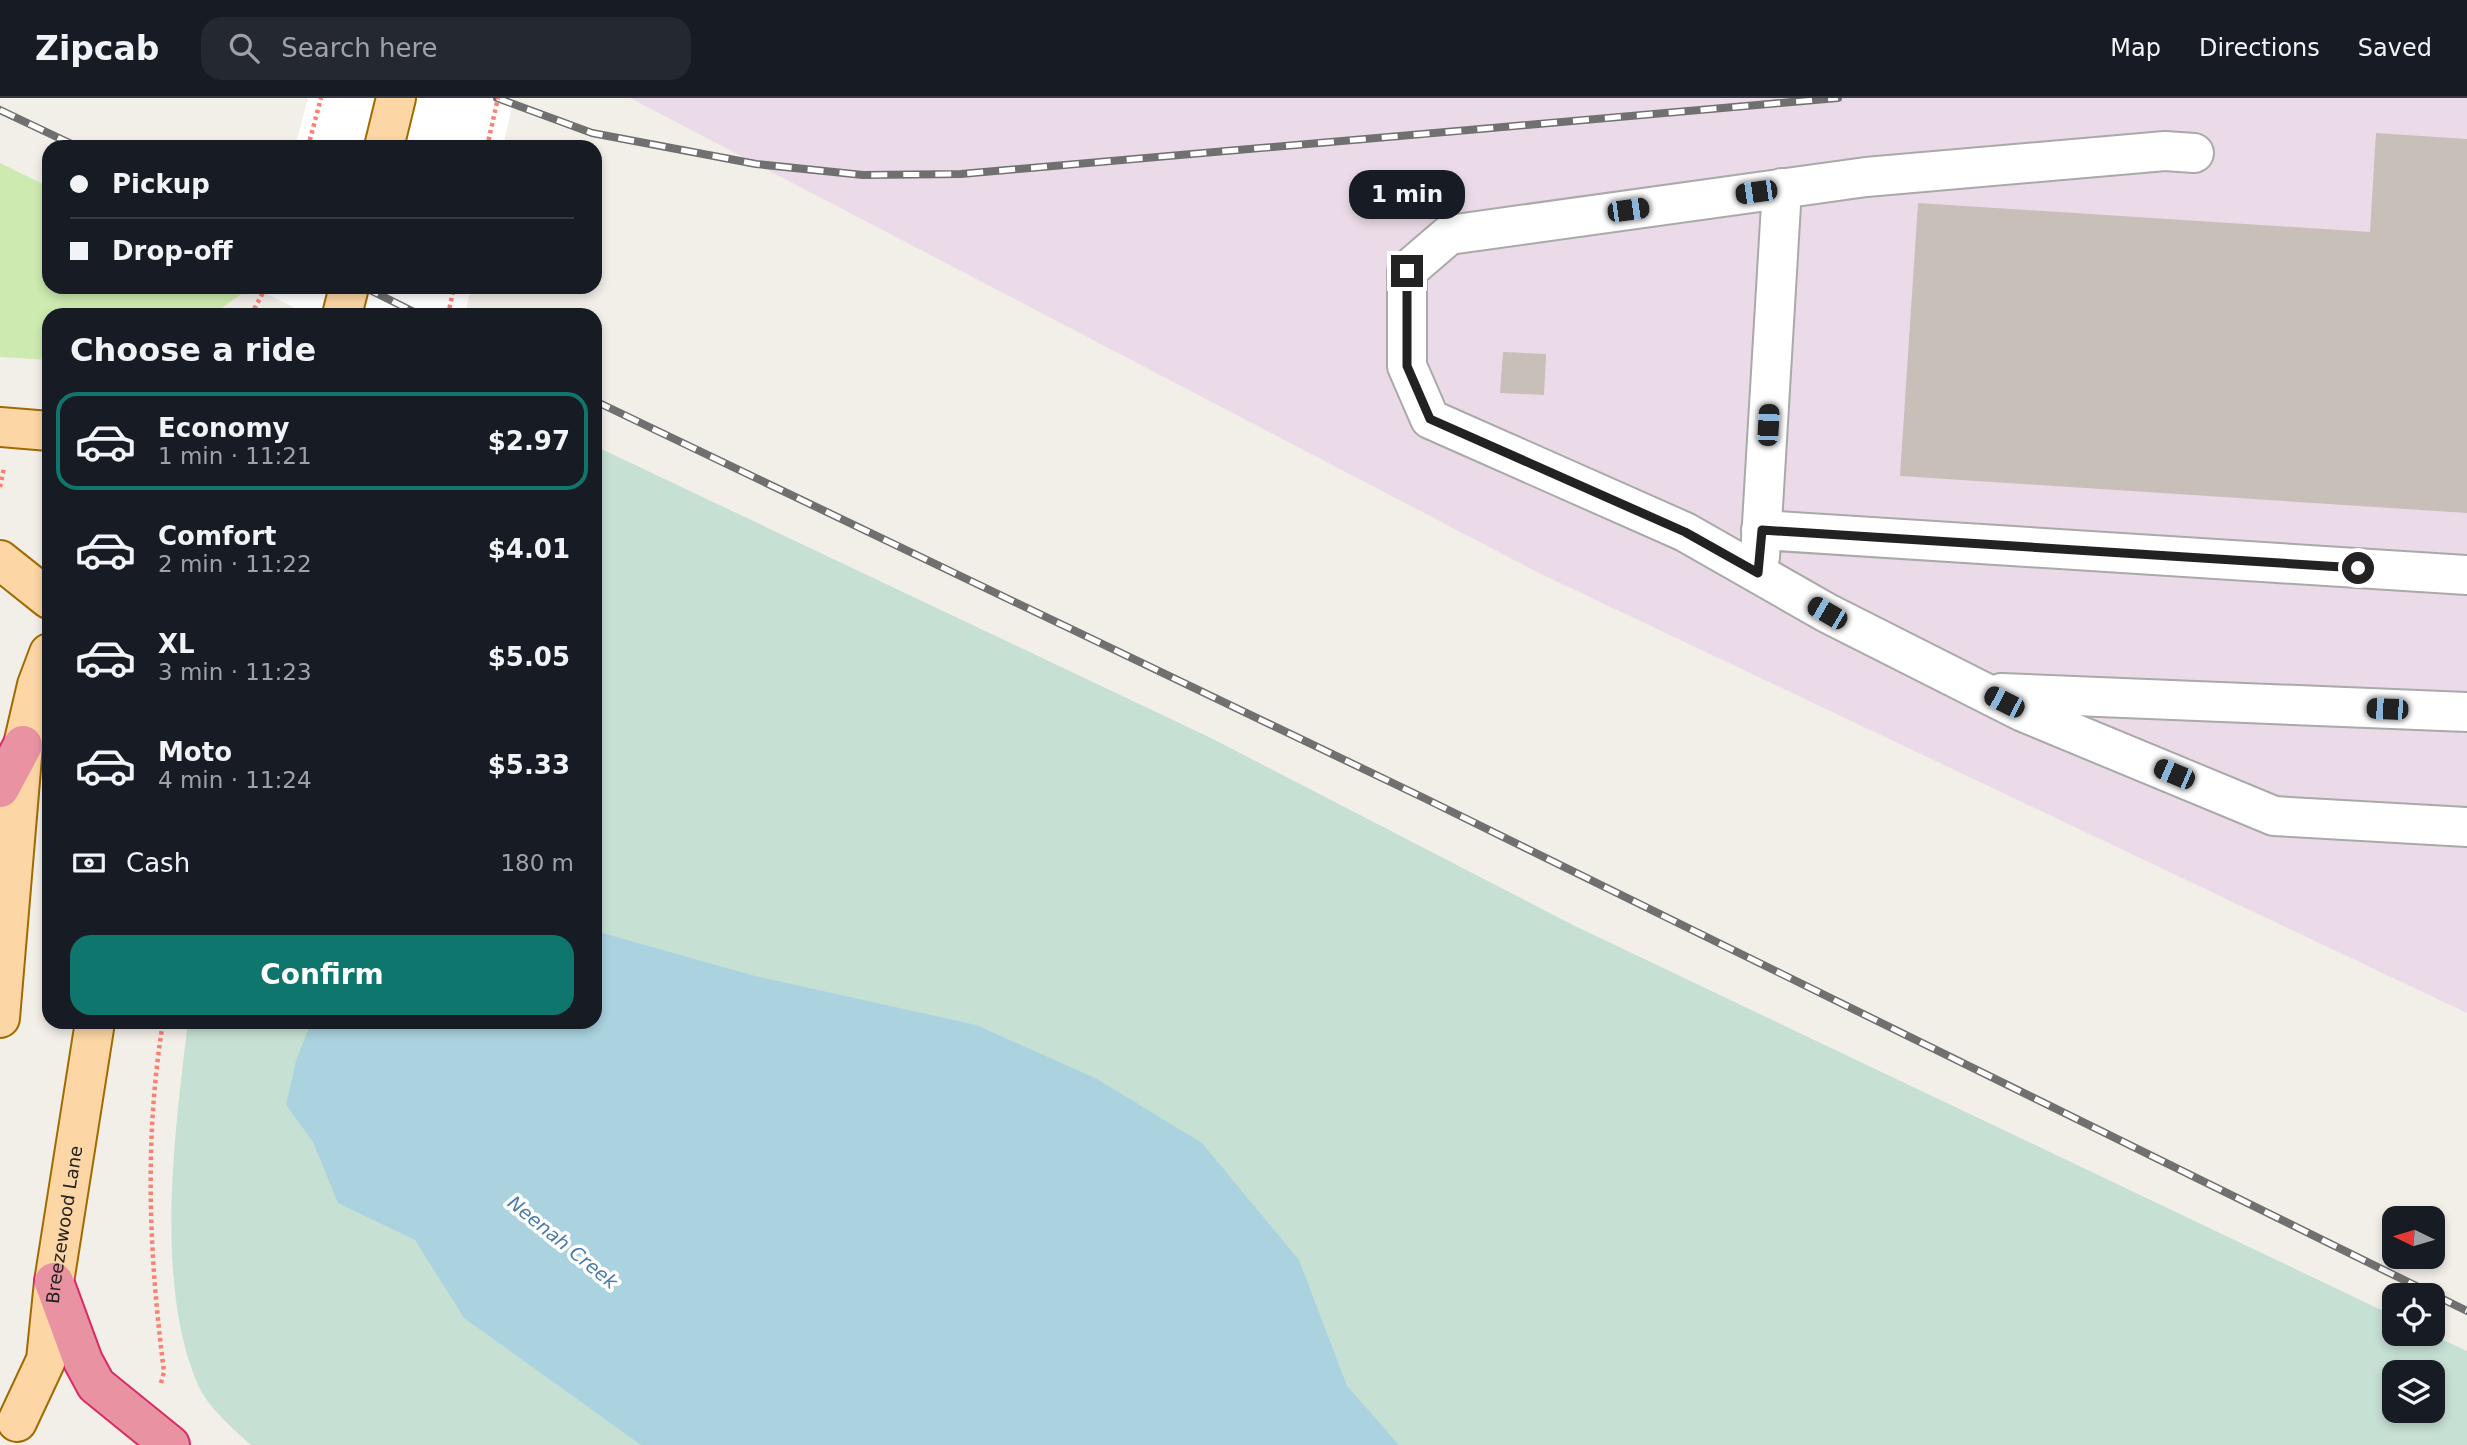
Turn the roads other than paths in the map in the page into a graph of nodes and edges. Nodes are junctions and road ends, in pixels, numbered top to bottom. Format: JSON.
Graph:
{"nodes":[{"id":1,"x":396,"y":98,"type":"edge"},
{"id":2,"x":386,"y":140,"type":"edge"},
{"id":3,"x":2194,"y":153,"type":"dead end"},
{"id":4,"x":1782,"y":188,"type":"junction"},
{"id":5,"x":0,"y":426,"type":"edge"},
{"id":6,"x":42,"y":430,"type":"edge"},
{"id":7,"x":1762,"y":530,"type":"junction"},
{"id":8,"x":0,"y":561,"type":"edge"},
{"id":9,"x":1758,"y":573,"type":"junction"},
{"id":10,"x":2467,"y":575,"type":"edge"},
{"id":11,"x":42,"y":594,"type":"edge"},
{"id":12,"x":42,"y":672,"type":"edge"},
{"id":13,"x":1985,"y":692,"type":"junction"},
{"id":14,"x":2467,"y":712,"type":"edge"},
{"id":15,"x":23,"y":746,"type":"junction"},
{"id":16,"x":0,"y":788,"type":"edge"},
{"id":17,"x":2467,"y":827,"type":"edge"},
{"id":18,"x":0,"y":1017,"type":"edge"},
{"id":19,"x":94,"y":1029,"type":"edge"},
{"id":20,"x":54,"y":1282,"type":"junction"},
{"id":21,"x":0,"y":1388,"type":"edge"},
{"id":22,"x":20,"y":1433,"type":"edge"},
{"id":23,"x":160,"y":1437,"type":"edge"}],
"edges":[{"from":1,"to":2,"type":"main road"},
{"from":3,"to":4,"type":"lane"},
{"from":4,"to":7,"type":"lane"},
{"from":4,"to":9,"type":"lane"},
{"from":5,"to":6,"type":"main road"},
{"from":7,"to":9,"type":"lane"},
{"from":7,"to":10,"type":"lane"},
{"from":8,"to":11,"type":"main road"},
{"from":9,"to":13,"type":"lane"},
{"from":12,"to":15,"type":"main road"},
{"from":13,"to":14,"type":"lane"},
{"from":13,"to":17,"type":"lane"},
{"from":15,"to":16,"type":"highway"},
{"from":15,"to":18,"type":"main road"},
{"from":19,"to":20,"type":"main road","name":"Breezewood Lane"},
{"from":20,"to":22,"type":"main road","name":"Breezewood Lane"},
{"from":20,"to":23,"type":"highway"},
{"from":21,"to":22,"type":"main road"}]}
